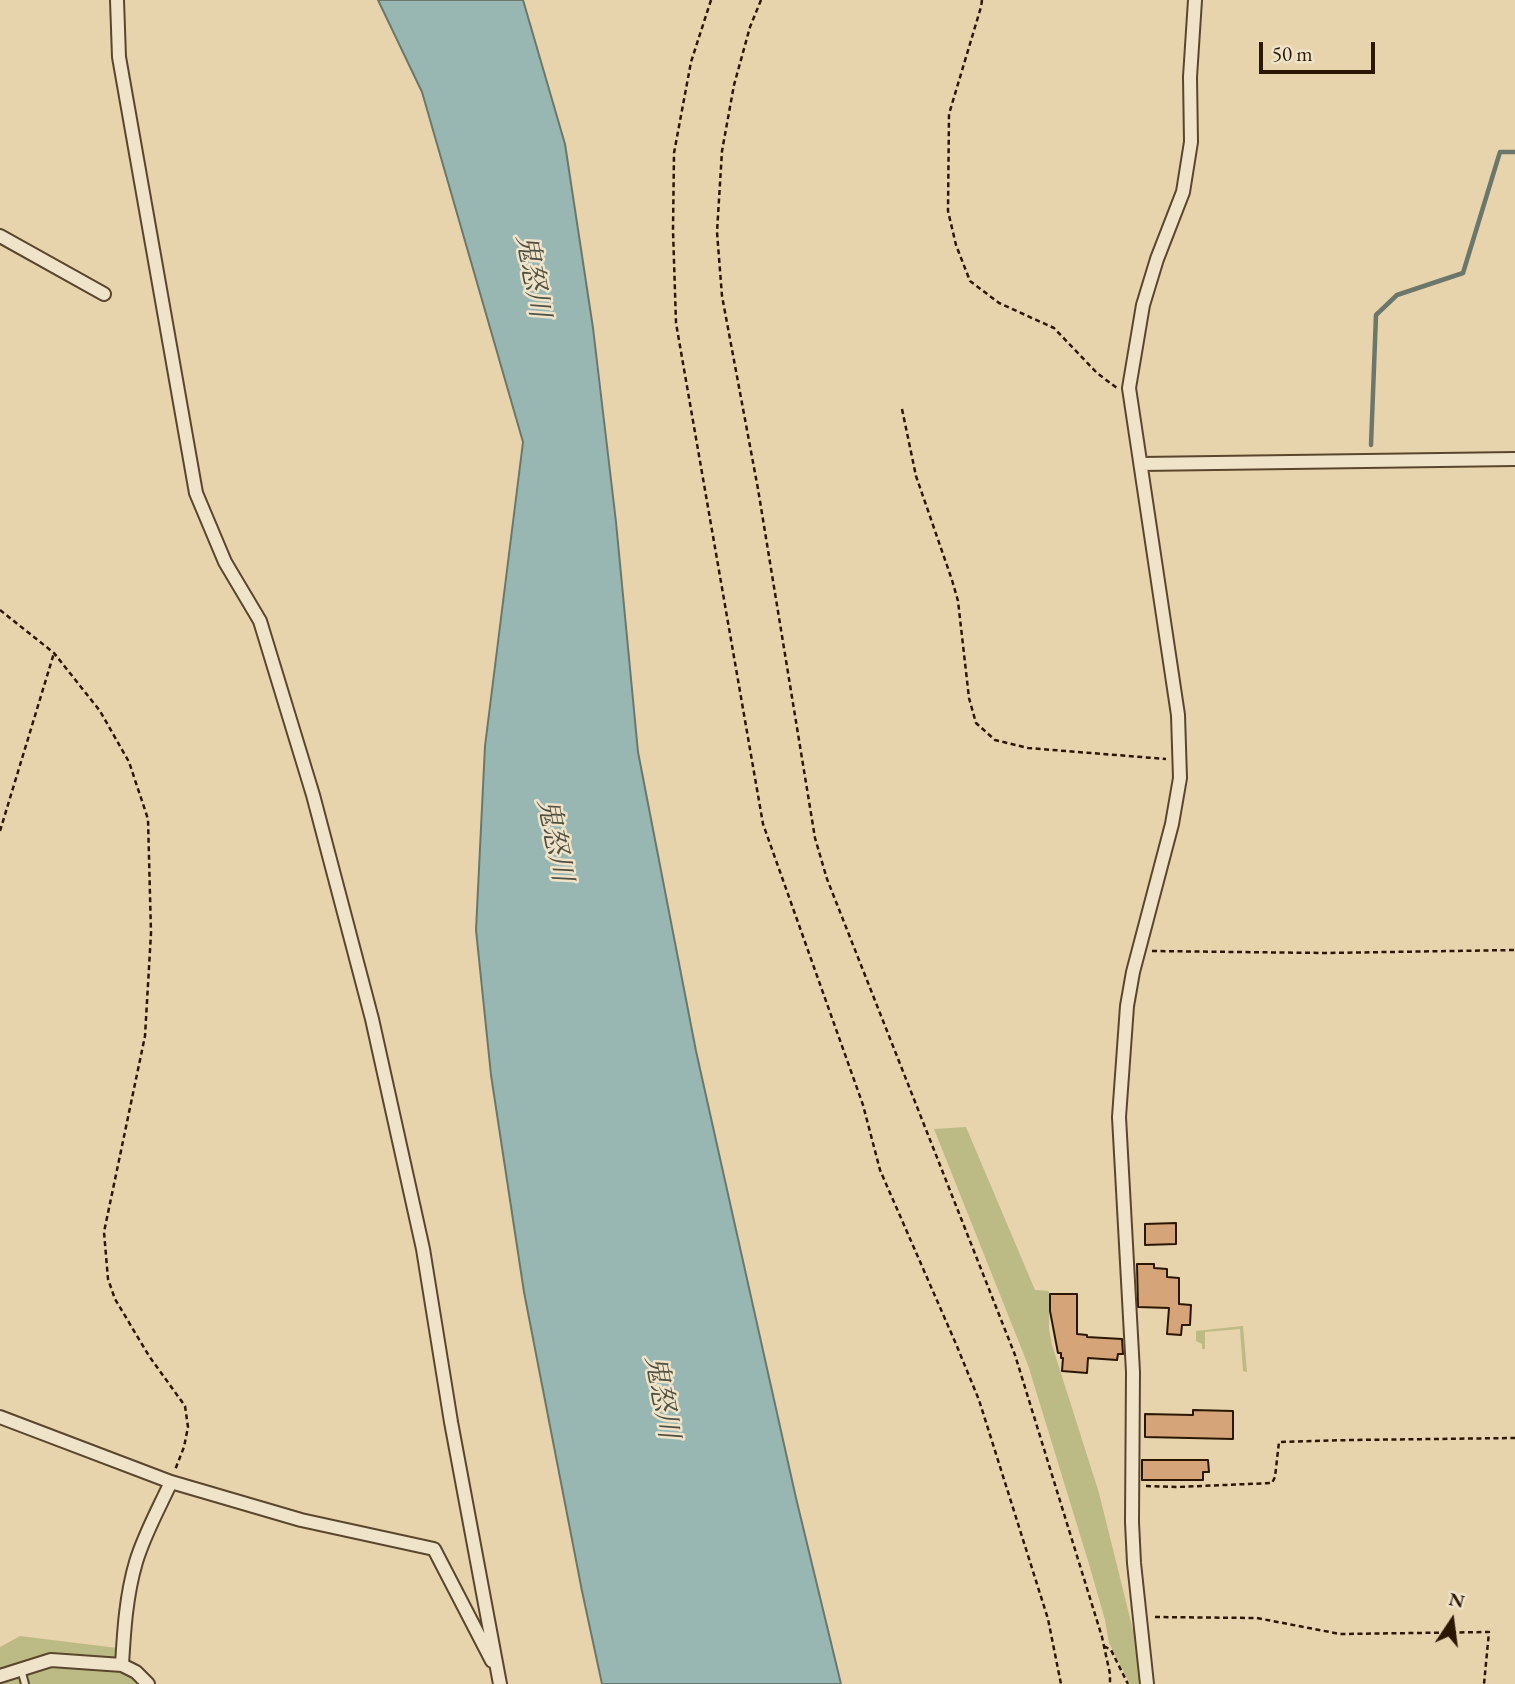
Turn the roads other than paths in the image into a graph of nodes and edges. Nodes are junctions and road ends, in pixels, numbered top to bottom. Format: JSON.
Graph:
{"nodes":[{"id":1,"x":117,"y":0,"type":"edge"},
{"id":2,"x":1195,"y":0,"type":"edge"},
{"id":3,"x":0,"y":236,"type":"edge"},
{"id":4,"x":104,"y":294,"type":"dead end"},
{"id":5,"x":1515,"y":459,"type":"edge"},
{"id":6,"x":1142,"y":464,"type":"junction"},
{"id":7,"x":0,"y":1417,"type":"edge"},
{"id":8,"x":171,"y":1482,"type":"junction"},
{"id":9,"x":122,"y":1665,"type":"junction"},
{"id":10,"x":21,"y":1669,"type":"junction"},
{"id":11,"x":0,"y":1676,"type":"edge"},
{"id":12,"x":500,"y":1680,"type":"edge"},
{"id":13,"x":25,"y":1684,"type":"edge"},
{"id":14,"x":148,"y":1684,"type":"edge"},
{"id":15,"x":1147,"y":1684,"type":"edge"}],
"edges":[{"from":1,"to":12,"type":"street"},
{"from":2,"to":6,"type":"street"},
{"from":3,"to":4,"type":"street"},
{"from":5,"to":6,"type":"street"},
{"from":6,"to":15,"type":"street"},
{"from":7,"to":8,"type":"street"},
{"from":8,"to":9,"type":"street"},
{"from":8,"to":12,"type":"street"},
{"from":9,"to":10,"type":"street"},
{"from":9,"to":14,"type":"street"},
{"from":10,"to":11,"type":"street"},
{"from":10,"to":13,"type":"lane"}]}
